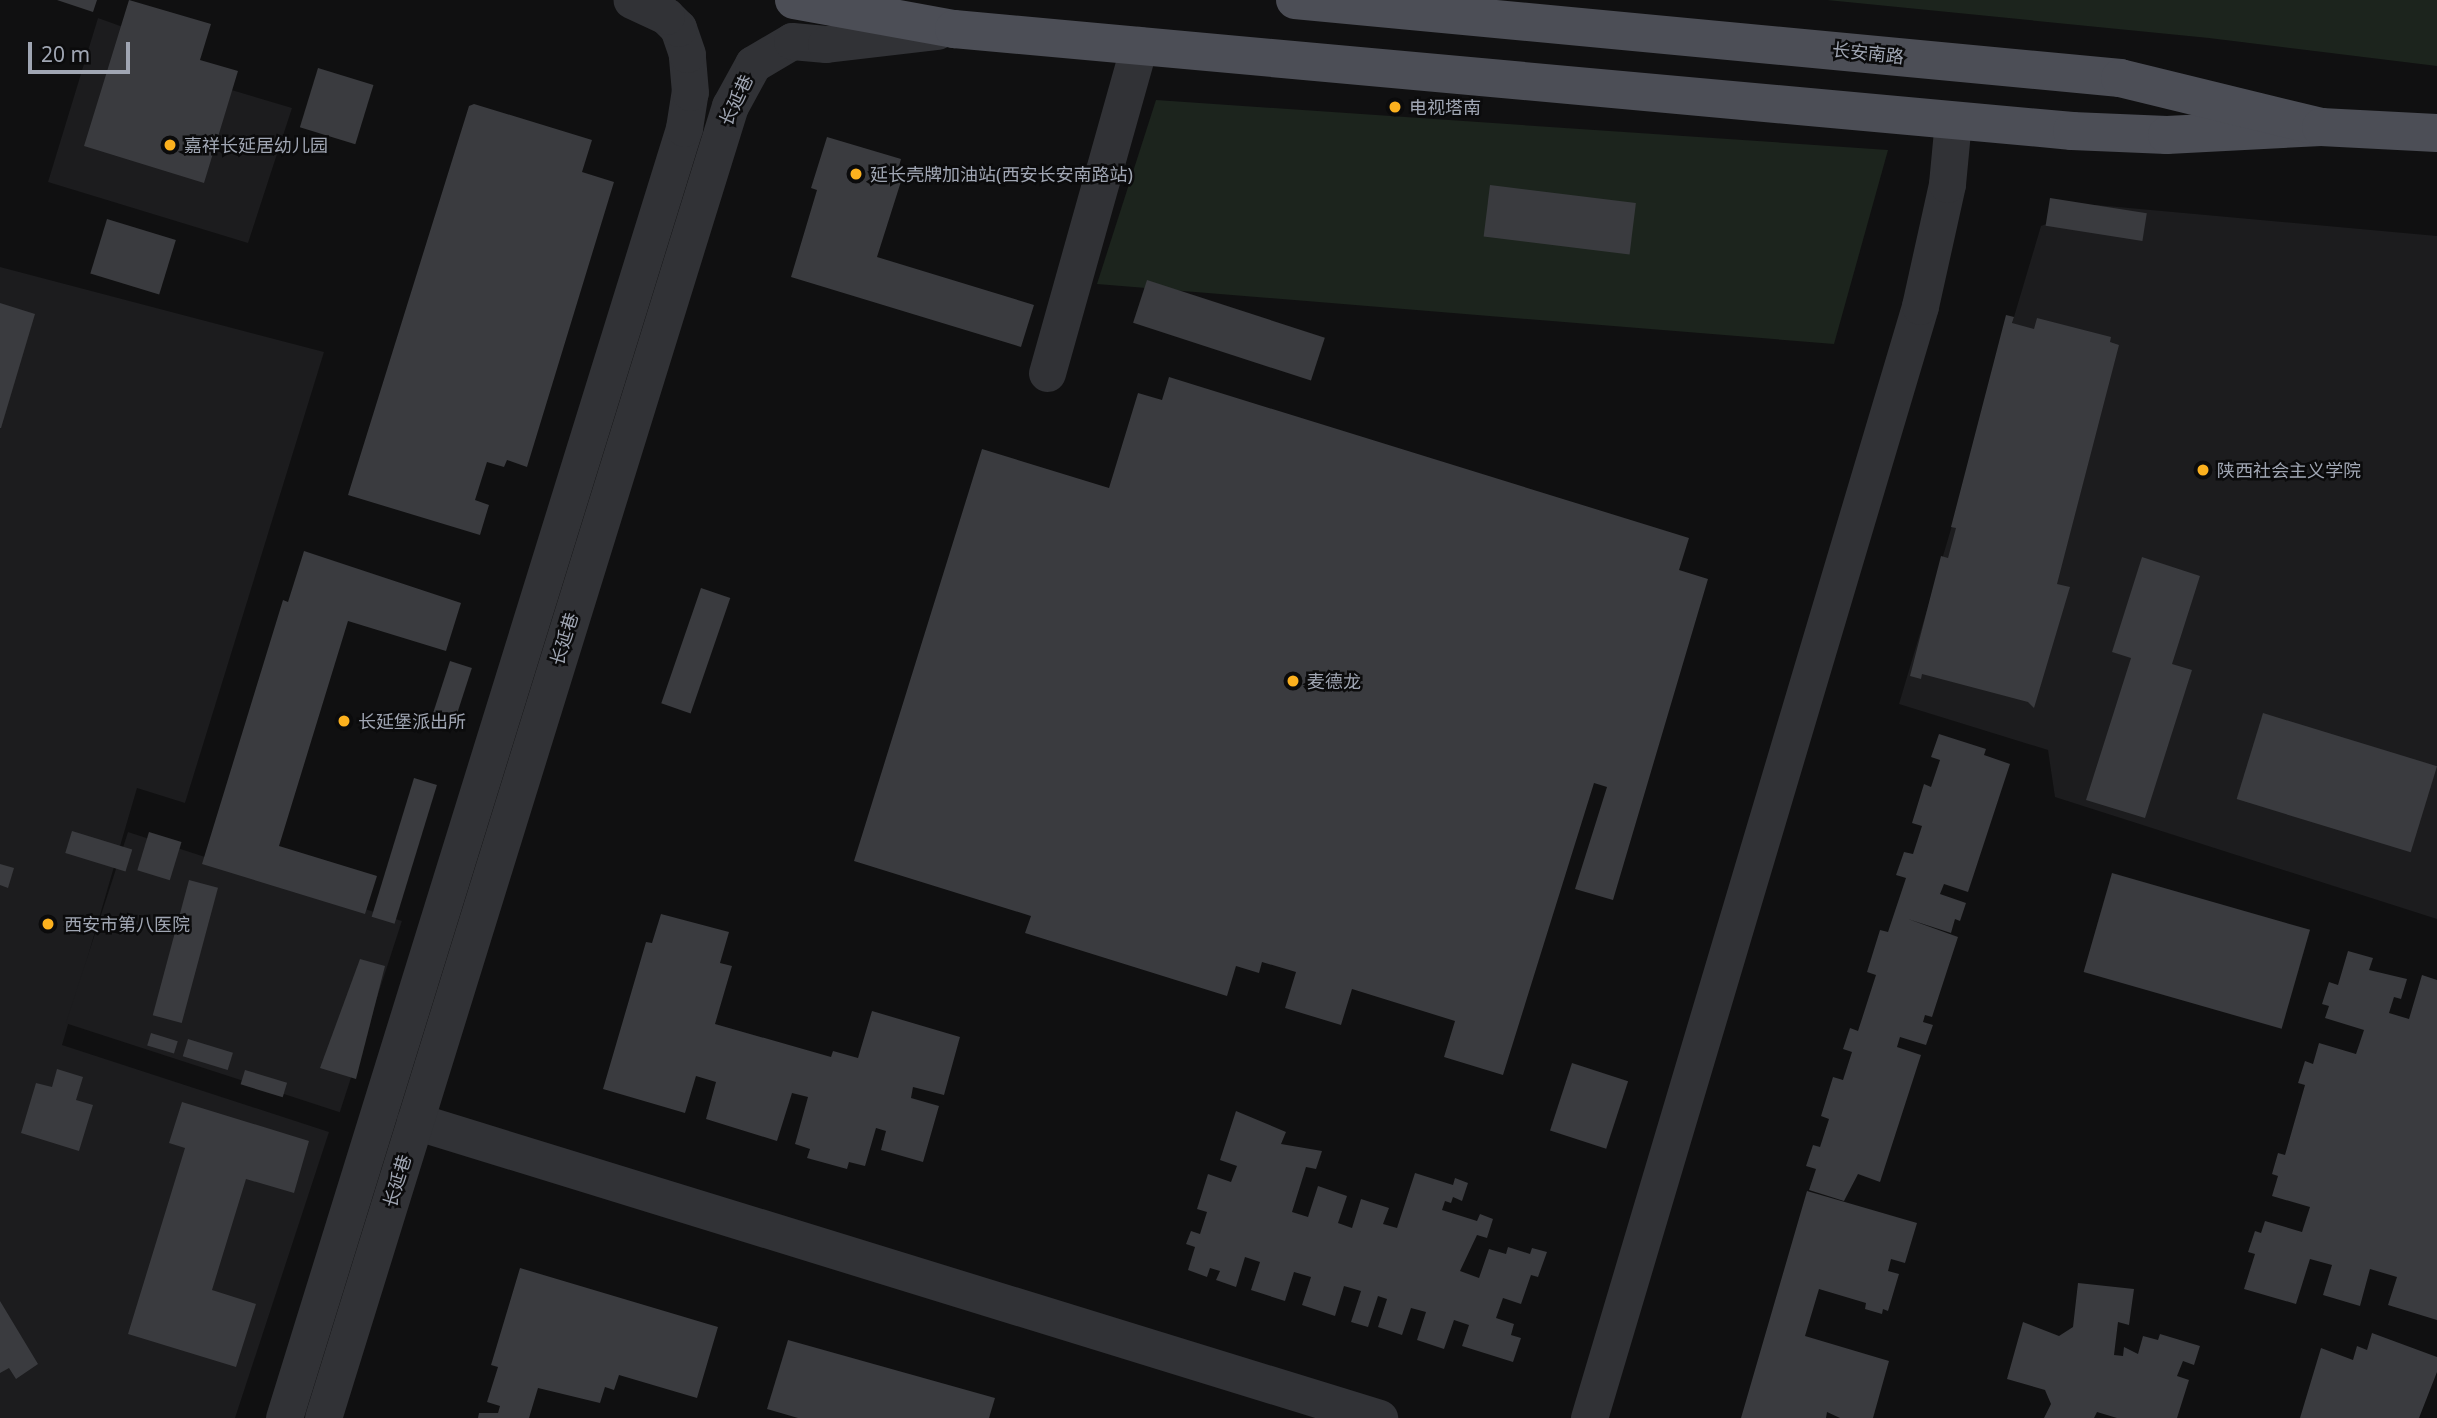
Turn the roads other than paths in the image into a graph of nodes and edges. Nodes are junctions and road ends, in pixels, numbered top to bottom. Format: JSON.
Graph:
{"nodes":[{"id":1,"x":631,"y":0,"type":"edge"},
{"id":2,"x":794,"y":0,"type":"edge"},
{"id":3,"x":1295,"y":0,"type":"edge"},
{"id":4,"x":954,"y":29,"type":"junction"},
{"id":5,"x":1139,"y":45,"type":"junction"},
{"id":6,"x":1954,"y":120,"type":"junction"},
{"id":7,"x":2321,"y":127,"type":"junction"},
{"id":8,"x":2437,"y":133,"type":"edge"},
{"id":9,"x":1047,"y":373,"type":"dead end"},
{"id":10,"x":415,"y":1121,"type":"junction"},
{"id":11,"x":284,"y":1418,"type":"edge"},
{"id":12,"x":323,"y":1418,"type":"edge"},
{"id":13,"x":1379,"y":1418,"type":"edge"},
{"id":14,"x":1589,"y":1418,"type":"edge"}],
"edges":[{"from":1,"to":11,"type":"street","name":"长延巷"},
{"from":2,"to":4,"type":"main road"},
{"from":3,"to":7,"type":"main road","name":"长安南路"},
{"from":4,"to":5,"type":"main road"},
{"from":4,"to":10,"type":"street","name":"长延巷"},
{"from":5,"to":6,"type":"main road"},
{"from":5,"to":9,"type":"street"},
{"from":6,"to":7,"type":"main road"},
{"from":6,"to":14,"type":"street"},
{"from":7,"to":8,"type":"main road","name":"长安南路"},
{"from":10,"to":12,"type":"street","name":"长延巷"},
{"from":10,"to":13,"type":"street"}]}
